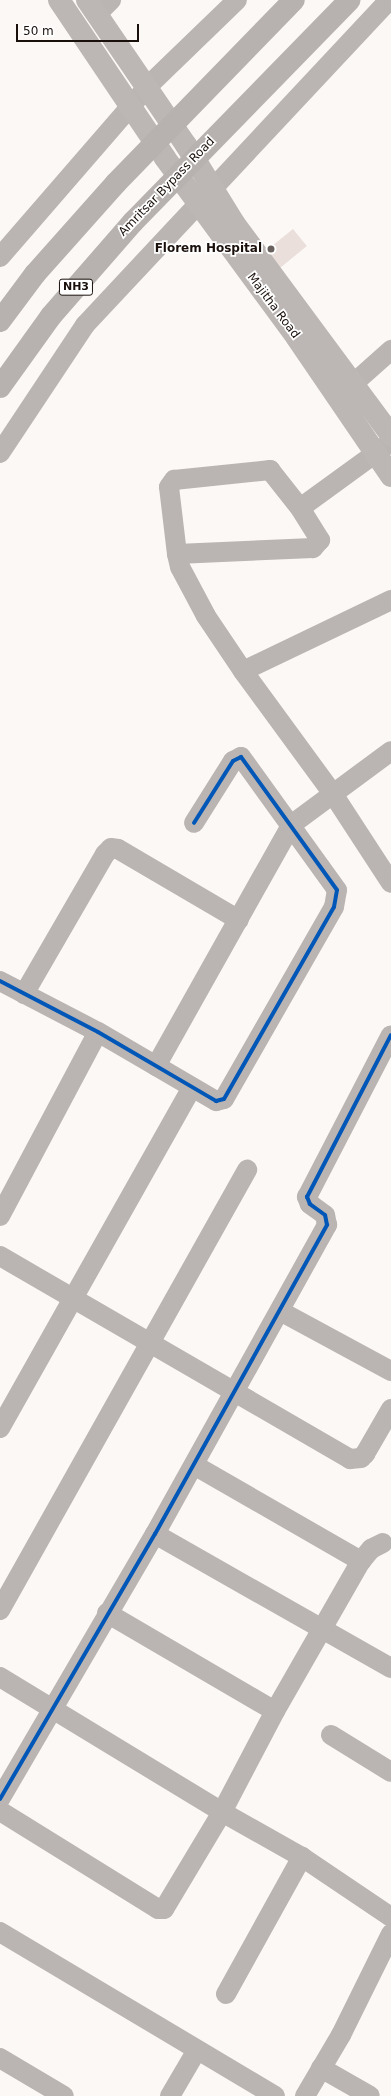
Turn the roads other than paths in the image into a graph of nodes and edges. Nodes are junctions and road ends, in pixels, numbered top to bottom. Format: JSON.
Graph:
{"nodes":[{"id":1,"x":59,"y":0,"type":"edge"},
{"id":2,"x":237,"y":0,"type":"edge"},
{"id":3,"x":294,"y":0,"type":"edge"},
{"id":4,"x":350,"y":0,"type":"edge"},
{"id":5,"x":389,"y":0,"type":"edge"},
{"id":6,"x":98,"y":5,"type":"edge"},
{"id":7,"x":147,"y":86,"type":"junction"},
{"id":8,"x":130,"y":106,"type":"junction"},
{"id":9,"x":213,"y":188,"type":"junction"},
{"id":10,"x":197,"y":204,"type":"junction"},
{"id":11,"x":0,"y":257,"type":"edge"},
{"id":12,"x":0,"y":320,"type":"edge"},
{"id":13,"x":391,"y":350,"type":"edge"},
{"id":14,"x":354,"y":383,"type":"junction"},
{"id":15,"x":0,"y":387,"type":"edge"},
{"id":16,"x":391,"y":435,"type":"edge"},
{"id":17,"x":383,"y":447,"type":"edge"},
{"id":18,"x":0,"y":453,"type":"edge"},
{"id":19,"x":391,"y":476,"type":"edge"},
{"id":20,"x":300,"y":508,"type":"junction"},
{"id":21,"x":178,"y":554,"type":"junction"},
{"id":22,"x":391,"y":600,"type":"edge"},
{"id":23,"x":243,"y":671,"type":"junction"},
{"id":24,"x":391,"y":751,"type":"edge"},
{"id":25,"x":333,"y":794,"type":"junction"},
{"id":26,"x":194,"y":824,"type":"dead end"},
{"id":27,"x":291,"y":825,"type":"junction"},
{"id":28,"x":391,"y":883,"type":"edge"},
{"id":29,"x":239,"y":920,"type":"junction"},
{"id":30,"x":2,"y":986,"type":"edge"},
{"id":31,"x":24,"y":994,"type":"junction"},
{"id":32,"x":98,"y":1032,"type":"junction"},
{"id":33,"x":391,"y":1035,"type":"edge"},
{"id":34,"x":387,"y":1055,"type":"edge"},
{"id":35,"x":156,"y":1066,"type":"junction"},
{"id":36,"x":192,"y":1087,"type":"junction"},
{"id":37,"x":247,"y":1170,"type":"dead end"},
{"id":38,"x":0,"y":1216,"type":"edge"},
{"id":39,"x":0,"y":1256,"type":"edge"},
{"id":40,"x":72,"y":1296,"type":"junction"},
{"id":41,"x":280,"y":1311,"type":"junction"},
{"id":42,"x":150,"y":1343,"type":"junction"},
{"id":43,"x":391,"y":1371,"type":"edge"},
{"id":44,"x":234,"y":1390,"type":"junction"},
{"id":45,"x":391,"y":1409,"type":"edge"},
{"id":46,"x":0,"y":1428,"type":"edge"},
{"id":47,"x":194,"y":1465,"type":"junction"},
{"id":48,"x":155,"y":1534,"type":"junction"},
{"id":49,"x":388,"y":1540,"type":"edge"},
{"id":50,"x":361,"y":1561,"type":"junction"},
{"id":51,"x":0,"y":1610,"type":"edge"},
{"id":52,"x":107,"y":1613,"type":"junction"},
{"id":53,"x":324,"y":1629,"type":"junction"},
{"id":54,"x":391,"y":1668,"type":"edge"},
{"id":55,"x":0,"y":1677,"type":"edge"},
{"id":56,"x":51,"y":1709,"type":"junction"},
{"id":57,"x":275,"y":1711,"type":"junction"},
{"id":58,"x":331,"y":1735,"type":"dead end"},
{"id":59,"x":391,"y":1772,"type":"edge"},
{"id":60,"x":0,"y":1799,"type":"edge"},
{"id":61,"x":0,"y":1811,"type":"edge"},
{"id":62,"x":222,"y":1812,"type":"junction"},
{"id":63,"x":302,"y":1857,"type":"junction"},
{"id":64,"x":391,"y":1917,"type":"edge"},
{"id":65,"x":0,"y":1932,"type":"edge"},
{"id":66,"x":391,"y":1934,"type":"edge"},
{"id":67,"x":226,"y":1994,"type":"dead end"},
{"id":68,"x":197,"y":2050,"type":"junction"},
{"id":69,"x":0,"y":2058,"type":"edge"},
{"id":70,"x":321,"y":2068,"type":"junction"},
{"id":71,"x":64,"y":2096,"type":"edge"},
{"id":72,"x":170,"y":2096,"type":"edge"},
{"id":73,"x":275,"y":2096,"type":"edge"},
{"id":74,"x":305,"y":2096,"type":"edge"},
{"id":75,"x":370,"y":2096,"type":"edge"}],
"edges":[{"from":1,"to":8,"type":"main road","name":"Majitha Road"},
{"from":2,"to":7,"type":"street"},
{"from":3,"to":12,"type":"highway"},
{"from":4,"to":15,"type":"highway","name":"Amritsar Bypass Road","number":"NH3"},
{"from":5,"to":9,"type":"street"},
{"from":6,"to":7,"type":"main road","name":"Majitha Road"},
{"from":7,"to":8,"type":"street"},
{"from":7,"to":9,"type":"main road","name":"Majitha Road"},
{"from":8,"to":10,"type":"main road","name":"Majitha Road"},
{"from":8,"to":11,"type":"street"},
{"from":9,"to":10,"type":"street"},
{"from":9,"to":14,"type":"main road","name":"Majitha Road"},
{"from":10,"to":17,"type":"main road","name":"Majitha Road"},
{"from":10,"to":18,"type":"street"},
{"from":13,"to":14,"type":"street"},
{"from":14,"to":16,"type":"main road","name":"Majitha Road"},
{"from":17,"to":19,"type":"main road","name":"Majitha Road"},
{"from":17,"to":20,"type":"street"},
{"from":20,"to":21,"type":"street"},
{"from":20,"to":21,"type":"street"},
{"from":21,"to":23,"type":"street"},
{"from":22,"to":23,"type":"street"},
{"from":23,"to":25,"type":"street"},
{"from":24,"to":25,"type":"street"},
{"from":25,"to":27,"type":"street"},
{"from":25,"to":28,"type":"street"},
{"from":26,"to":27,"type":"street"},
{"from":27,"to":29,"type":"street"},
{"from":27,"to":36,"type":"street"},
{"from":29,"to":31,"type":"street"},
{"from":29,"to":35,"type":"street"},
{"from":30,"to":31,"type":"street"},
{"from":31,"to":32,"type":"street"},
{"from":32,"to":35,"type":"street"},
{"from":32,"to":38,"type":"street"},
{"from":33,"to":34,"type":"street"},
{"from":34,"to":41,"type":"street"},
{"from":35,"to":36,"type":"street"},
{"from":36,"to":40,"type":"street"},
{"from":37,"to":42,"type":"street"},
{"from":39,"to":40,"type":"street"},
{"from":40,"to":42,"type":"street"},
{"from":40,"to":46,"type":"street"},
{"from":41,"to":43,"type":"street"},
{"from":41,"to":44,"type":"street"},
{"from":42,"to":44,"type":"street"},
{"from":42,"to":51,"type":"street"},
{"from":44,"to":45,"type":"street"},
{"from":44,"to":47,"type":"street"},
{"from":47,"to":48,"type":"street"},
{"from":47,"to":50,"type":"street"},
{"from":48,"to":52,"type":"street"},
{"from":48,"to":53,"type":"street"},
{"from":49,"to":50,"type":"street"},
{"from":50,"to":53,"type":"street"},
{"from":52,"to":56,"type":"street"},
{"from":52,"to":57,"type":"street"},
{"from":53,"to":54,"type":"street"},
{"from":53,"to":57,"type":"street"},
{"from":55,"to":56,"type":"street"},
{"from":56,"to":60,"type":"street"},
{"from":56,"to":62,"type":"street"},
{"from":57,"to":62,"type":"street"},
{"from":58,"to":59,"type":"street"},
{"from":61,"to":62,"type":"street"},
{"from":62,"to":63,"type":"street"},
{"from":63,"to":64,"type":"street"},
{"from":63,"to":67,"type":"street"},
{"from":65,"to":68,"type":"street"},
{"from":66,"to":70,"type":"street"},
{"from":68,"to":72,"type":"street"},
{"from":68,"to":73,"type":"street"},
{"from":69,"to":71,"type":"street"},
{"from":70,"to":74,"type":"street"},
{"from":70,"to":75,"type":"street"}]}
